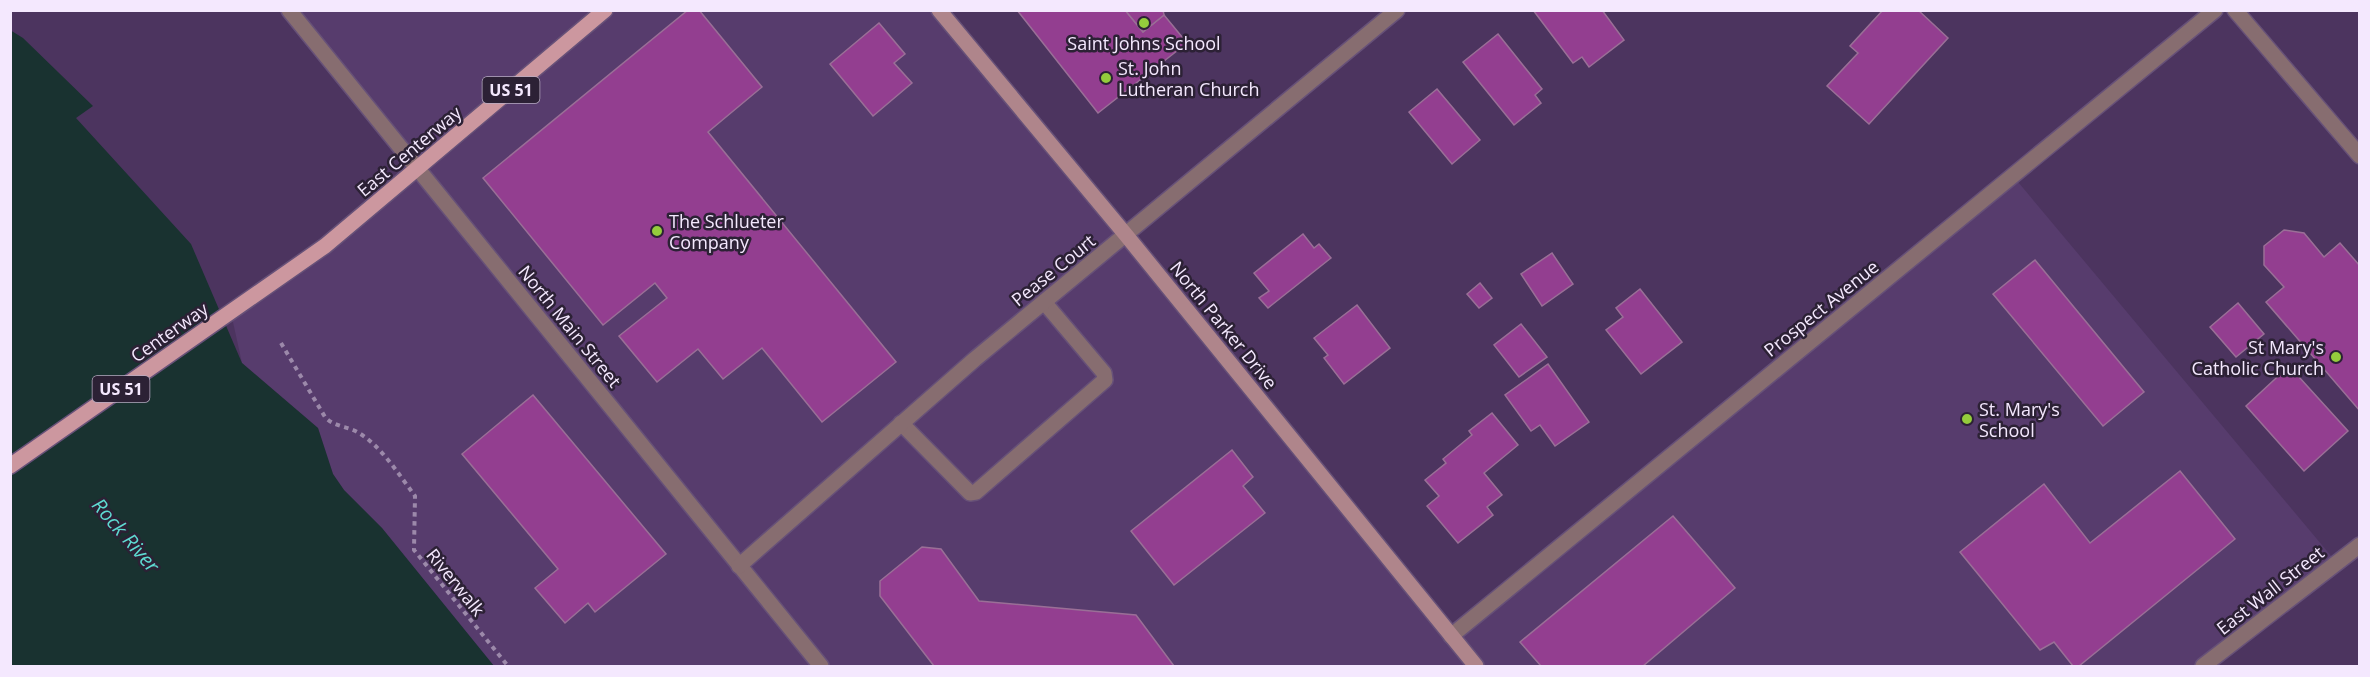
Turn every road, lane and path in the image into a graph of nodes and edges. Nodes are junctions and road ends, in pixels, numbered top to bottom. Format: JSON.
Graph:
{"nodes":[{"id":1,"x":289,"y":10,"type":"edge"},
{"id":2,"x":605,"y":10,"type":"edge"},
{"id":3,"x":939,"y":10,"type":"edge"},
{"id":4,"x":1397,"y":10,"type":"edge"},
{"id":5,"x":2215,"y":10,"type":"edge"},
{"id":6,"x":2235,"y":10,"type":"edge"},
{"id":7,"x":2360,"y":156,"type":"edge"},
{"id":8,"x":418,"y":169,"type":"junction"},
{"id":9,"x":1126,"y":235,"type":"junction"},
{"id":10,"x":1044,"y":302,"type":"junction"},
{"id":11,"x":231,"y":313,"type":"joint"},
{"id":12,"x":281,"y":343,"type":"dead end"},
{"id":13,"x":901,"y":423,"type":"junction"},
{"id":14,"x":10,"y":466,"type":"edge"},
{"id":15,"x":2360,"y":545,"type":"edge"},
{"id":16,"x":739,"y":566,"type":"junction"},
{"id":17,"x":1451,"y":636,"type":"junction"},
{"id":18,"x":508,"y":666,"type":"edge"},
{"id":19,"x":820,"y":666,"type":"edge"},
{"id":20,"x":1476,"y":666,"type":"edge"},
{"id":21,"x":2204,"y":666,"type":"edge"}],
"edges":[{"from":1,"to":8,"type":"street","name":"North Main Street"},
{"from":2,"to":8,"type":"main road","name":"East Centerway","number":"US 51"},
{"from":3,"to":9,"type":"main road","name":"North Parker Drive"},
{"from":4,"to":9,"type":"street","name":"Pease Court"},
{"from":5,"to":17,"type":"street","name":"Prospect Avenue"},
{"from":6,"to":7,"type":"street"},
{"from":8,"to":11,"type":"main road","name":"East Centerway","number":"US 51"},
{"from":8,"to":16,"type":"street","name":"North Main Street"},
{"from":9,"to":10,"type":"street","name":"Pease Court"},
{"from":9,"to":17,"type":"main road","name":"North Parker Drive"},
{"from":10,"to":13,"type":"street","name":"Pease Court"},
{"from":10,"to":13,"type":"street"},
{"from":11,"to":14,"type":"main road","name":"Centerway","number":"US 51"},
{"from":12,"to":18,"type":"path","name":"Riverwalk"},
{"from":13,"to":16,"type":"street","name":"Pease Court"},
{"from":15,"to":21,"type":"street","name":"East Wall Street"},
{"from":16,"to":19,"type":"street","name":"North Main Street"},
{"from":17,"to":20,"type":"main road","name":"North Parker Drive"}]}
